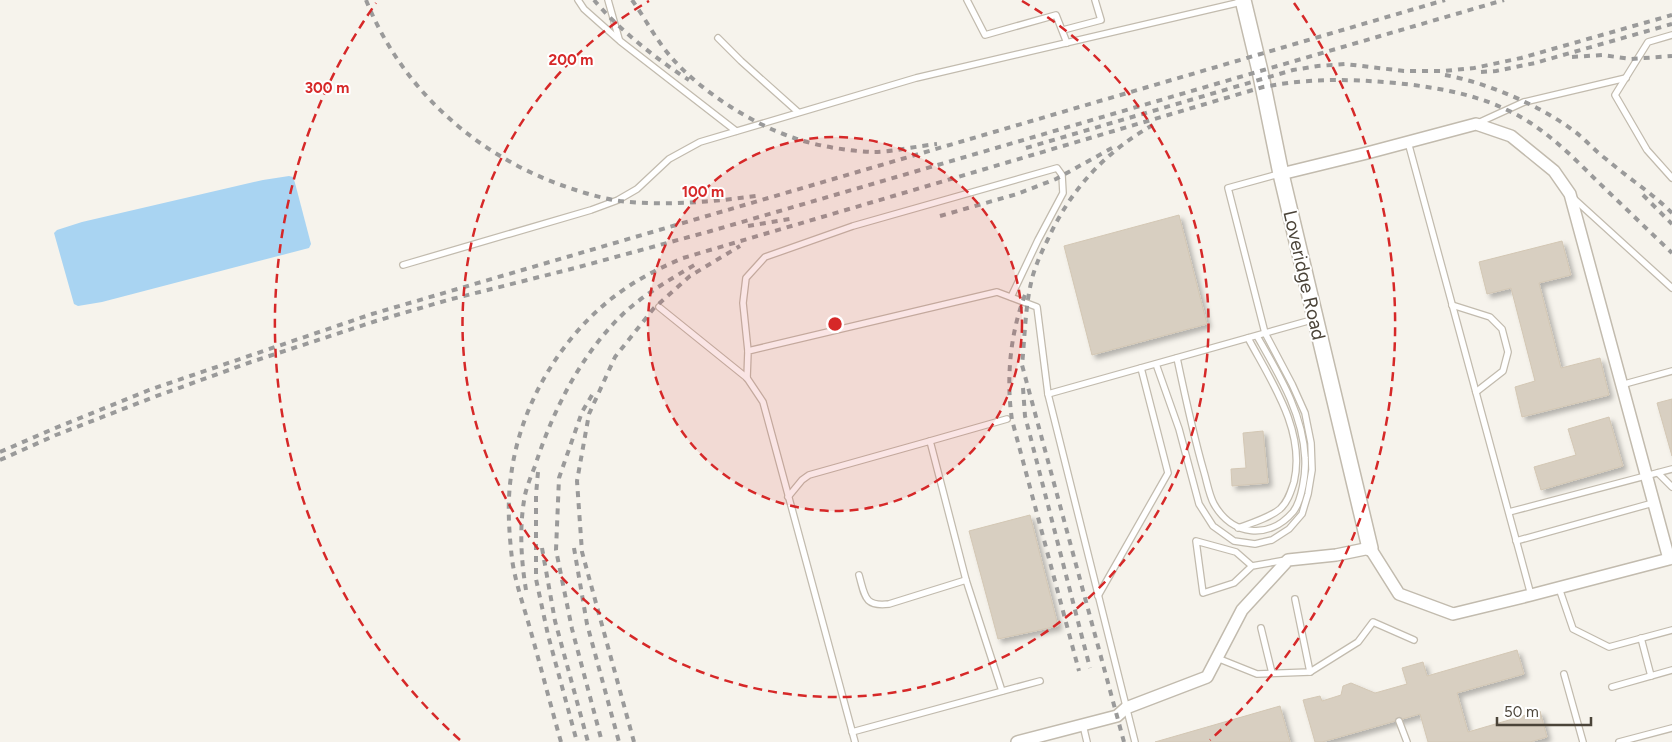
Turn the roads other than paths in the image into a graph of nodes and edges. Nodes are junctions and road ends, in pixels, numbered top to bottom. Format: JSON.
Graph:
{"nodes":[{"id":1,"x":578,"y":0,"type":"edge"},
{"id":2,"x":608,"y":0,"type":"edge"},
{"id":3,"x":968,"y":0,"type":"edge"},
{"id":4,"x":1096,"y":0,"type":"edge"},
{"id":5,"x":1245,"y":1,"type":"edge"},
{"id":6,"x":1063,"y":30,"type":"junction"},
{"id":7,"x":1672,"y":35,"type":"edge"},
{"id":8,"x":718,"y":38,"type":"dead end"},
{"id":9,"x":620,"y":41,"type":"junction"},
{"id":10,"x":1067,"y":43,"type":"junction"},
{"id":11,"x":1626,"y":78,"type":"junction"},
{"id":12,"x":798,"y":112,"type":"junction"},
{"id":13,"x":1476,"y":124,"type":"junction"},
{"id":14,"x":736,"y":131,"type":"junction"},
{"id":15,"x":1408,"y":142,"type":"junction"},
{"id":16,"x":1281,"y":174,"type":"junction"},
{"id":17,"x":1672,"y":178,"type":"edge"},
{"id":18,"x":1570,"y":194,"type":"junction"},
{"id":19,"x":403,"y":265,"type":"dead end"},
{"id":20,"x":1672,"y":288,"type":"edge"},
{"id":21,"x":1011,"y":297,"type":"junction"},
{"id":22,"x":1452,"y":306,"type":"junction"},
{"id":23,"x":659,"y":307,"type":"dead end"},
{"id":24,"x":1315,"y":319,"type":"junction"},
{"id":25,"x":1265,"y":333,"type":"junction"},
{"id":26,"x":1257,"y":336,"type":"junction"},
{"id":27,"x":1248,"y":338,"type":"junction"},
{"id":28,"x":748,"y":352,"type":"junction"},
{"id":29,"x":1177,"y":358,"type":"junction"},
{"id":30,"x":1156,"y":364,"type":"junction"},
{"id":31,"x":1141,"y":368,"type":"junction"},
{"id":32,"x":1672,"y":371,"type":"edge"},
{"id":33,"x":747,"y":378,"type":"junction"},
{"id":34,"x":1621,"y":385,"type":"junction"},
{"id":35,"x":1476,"y":392,"type":"junction"},
{"id":36,"x":1048,"y":394,"type":"junction"},
{"id":37,"x":1007,"y":419,"type":"dead end"},
{"id":38,"x":930,"y":441,"type":"junction"},
{"id":39,"x":1672,"y":469,"type":"edge"},
{"id":40,"x":1658,"y":472,"type":"junction"},
{"id":41,"x":1646,"y":476,"type":"junction"},
{"id":42,"x":1672,"y":487,"type":"edge"},
{"id":43,"x":788,"y":497,"type":"junction"},
{"id":44,"x":1653,"y":503,"type":"junction"},
{"id":45,"x":1508,"y":512,"type":"junction"},
{"id":46,"x":1238,"y":528,"type":"junction"},
{"id":47,"x":1516,"y":541,"type":"junction"},
{"id":48,"x":1370,"y":548,"type":"junction"},
{"id":49,"x":1670,"y":559,"type":"edge"},
{"id":50,"x":1288,"y":560,"type":"junction"},
{"id":51,"x":1252,"y":566,"type":"junction"},
{"id":52,"x":859,"y":575,"type":"dead end"},
{"id":53,"x":966,"y":580,"type":"junction"},
{"id":54,"x":1559,"y":588,"type":"junction"},
{"id":55,"x":1098,"y":596,"type":"junction"},
{"id":56,"x":1531,"y":596,"type":"junction"},
{"id":57,"x":1295,"y":599,"type":"dead end"},
{"id":58,"x":1261,"y":628,"type":"dead end"},
{"id":59,"x":1672,"y":630,"type":"edge"},
{"id":60,"x":1641,"y":638,"type":"junction"},
{"id":61,"x":1414,"y":640,"type":"dead end"},
{"id":62,"x":1217,"y":658,"type":"junction"},
{"id":63,"x":1672,"y":670,"type":"edge"},
{"id":64,"x":1310,"y":672,"type":"junction"},
{"id":65,"x":1272,"y":673,"type":"junction"},
{"id":66,"x":1564,"y":674,"type":"dead end"},
{"id":67,"x":1651,"y":676,"type":"junction"},
{"id":68,"x":1040,"y":681,"type":"dead end"},
{"id":69,"x":1612,"y":686,"type":"dead end"},
{"id":70,"x":1002,"y":691,"type":"junction"},
{"id":71,"x":1126,"y":708,"type":"junction"},
{"id":72,"x":1399,"y":721,"type":"dead end"},
{"id":73,"x":1083,"y":725,"type":"junction"},
{"id":74,"x":1672,"y":728,"type":"edge"},
{"id":75,"x":852,"y":732,"type":"junction"},
{"id":76,"x":855,"y":742,"type":"edge"},
{"id":77,"x":1017,"y":742,"type":"edge"},
{"id":78,"x":1086,"y":742,"type":"edge"},
{"id":79,"x":1135,"y":742,"type":"edge"},
{"id":80,"x":1407,"y":742,"type":"edge"},
{"id":81,"x":1583,"y":742,"type":"edge"},
{"id":82,"x":1619,"y":742,"type":"edge"}],
"edges":[{"from":1,"to":9,"type":"lane"},
{"from":2,"to":9,"type":"lane"},
{"from":3,"to":6,"type":"lane"},
{"from":4,"to":6,"type":"lane"},
{"from":5,"to":10,"type":"lane"},
{"from":5,"to":16,"type":"street","name":"Loveridge Road"},
{"from":6,"to":10,"type":"lane"},
{"from":7,"to":11,"type":"lane"},
{"from":8,"to":12,"type":"lane"},
{"from":9,"to":14,"type":"lane"},
{"from":10,"to":12,"type":"lane"},
{"from":11,"to":13,"type":"lane"},
{"from":11,"to":17,"type":"lane"},
{"from":12,"to":14,"type":"lane"},
{"from":13,"to":15,"type":"street"},
{"from":13,"to":18,"type":"street"},
{"from":14,"to":19,"type":"lane"},
{"from":15,"to":16,"type":"street"},
{"from":15,"to":22,"type":"lane"},
{"from":16,"to":24,"type":"street","name":"Loveridge Road"},
{"from":16,"to":25,"type":"lane"},
{"from":18,"to":20,"type":"lane"},
{"from":18,"to":34,"type":"street"},
{"from":21,"to":28,"type":"lane"},
{"from":21,"to":28,"type":"lane"},
{"from":21,"to":36,"type":"lane"},
{"from":22,"to":35,"type":"lane"},
{"from":22,"to":35,"type":"lane"},
{"from":23,"to":33,"type":"lane"},
{"from":24,"to":25,"type":"lane"},
{"from":24,"to":48,"type":"street","name":"Loveridge Road"},
{"from":25,"to":26,"type":"lane"},
{"from":25,"to":30,"type":"lane"},
{"from":26,"to":27,"type":"lane"},
{"from":26,"to":46,"type":"lane"},
{"from":27,"to":29,"type":"lane"},
{"from":27,"to":46,"type":"lane"},
{"from":28,"to":33,"type":"lane"},
{"from":29,"to":30,"type":"lane"},
{"from":29,"to":46,"type":"lane"},
{"from":30,"to":31,"type":"lane"},
{"from":31,"to":36,"type":"lane"},
{"from":31,"to":55,"type":"lane"},
{"from":32,"to":34,"type":"lane"},
{"from":33,"to":43,"type":"lane"},
{"from":34,"to":41,"type":"street"},
{"from":35,"to":45,"type":"lane"},
{"from":36,"to":55,"type":"lane"},
{"from":37,"to":38,"type":"lane"},
{"from":38,"to":43,"type":"lane"},
{"from":38,"to":53,"type":"lane"},
{"from":39,"to":40,"type":"lane"},
{"from":40,"to":41,"type":"lane"},
{"from":40,"to":42,"type":"lane"},
{"from":41,"to":44,"type":"street"},
{"from":41,"to":45,"type":"lane"},
{"from":43,"to":75,"type":"lane"},
{"from":44,"to":47,"type":"lane"},
{"from":44,"to":49,"type":"street"},
{"from":45,"to":47,"type":"lane"},
{"from":47,"to":56,"type":"lane"},
{"from":48,"to":50,"type":"street"},
{"from":48,"to":56,"type":"street"},
{"from":49,"to":54,"type":"street"},
{"from":50,"to":51,"type":"lane"},
{"from":50,"to":62,"type":"street"},
{"from":51,"to":51,"type":"lane"},
{"from":52,"to":53,"type":"lane"},
{"from":53,"to":70,"type":"lane"},
{"from":54,"to":56,"type":"street"},
{"from":54,"to":60,"type":"lane"},
{"from":55,"to":71,"type":"lane"},
{"from":57,"to":64,"type":"lane"},
{"from":58,"to":65,"type":"lane"},
{"from":59,"to":60,"type":"lane"},
{"from":60,"to":67,"type":"lane"},
{"from":61,"to":64,"type":"lane"},
{"from":62,"to":65,"type":"lane"},
{"from":62,"to":71,"type":"street"},
{"from":63,"to":67,"type":"lane"},
{"from":64,"to":65,"type":"lane"},
{"from":66,"to":81,"type":"lane"},
{"from":67,"to":69,"type":"lane"},
{"from":68,"to":70,"type":"lane"},
{"from":70,"to":75,"type":"lane"},
{"from":71,"to":73,"type":"street"},
{"from":71,"to":79,"type":"lane"},
{"from":72,"to":80,"type":"lane"},
{"from":73,"to":77,"type":"street"},
{"from":73,"to":78,"type":"lane"},
{"from":74,"to":82,"type":"lane"},
{"from":75,"to":76,"type":"lane"}]}
